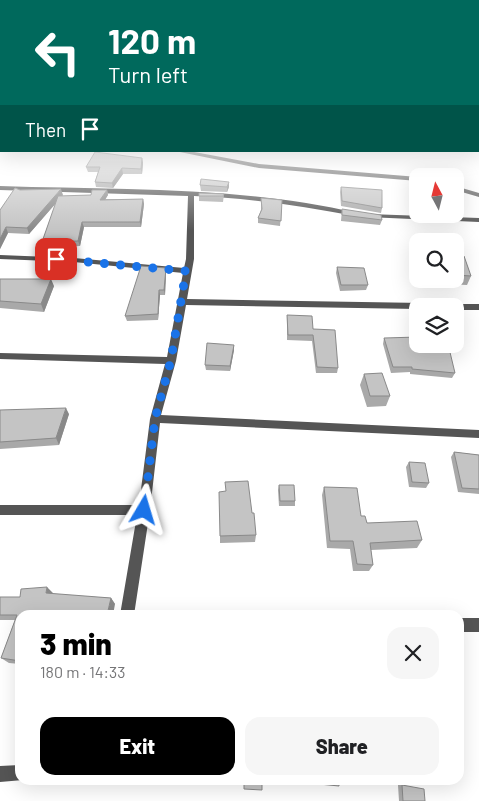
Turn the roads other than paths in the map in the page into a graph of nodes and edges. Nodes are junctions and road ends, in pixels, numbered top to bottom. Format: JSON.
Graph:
{"nodes":[{"id":1,"x":207,"y":156,"type":"edge"},
{"id":2,"x":409,"y":178,"type":"edge"},
{"id":3,"x":0,"y":188,"type":"edge"},
{"id":4,"x":464,"y":190,"type":"edge"},
{"id":5,"x":191,"y":194,"type":"junction"},
{"id":6,"x":479,"y":194,"type":"edge"},
{"id":7,"x":479,"y":220,"type":"edge"},
{"id":8,"x":0,"y":257,"type":"edge"},
{"id":9,"x":186,"y":271,"type":"junction"},
{"id":10,"x":182,"y":302,"type":"junction"},
{"id":11,"x":409,"y":306,"type":"edge"},
{"id":12,"x":464,"y":307,"type":"edge"},
{"id":13,"x":479,"y":307,"type":"edge"},
{"id":14,"x":0,"y":356,"type":"edge"},
{"id":15,"x":171,"y":360,"type":"junction"},
{"id":16,"x":155,"y":419,"type":"junction"},
{"id":17,"x":479,"y":434,"type":"edge"},
{"id":18,"x":0,"y":510,"type":"edge"},
{"id":19,"x":144,"y":510,"type":"junction"},
{"id":20,"x":128,"y":610,"type":"edge"},
{"id":21,"x":464,"y":625,"type":"edge"},
{"id":22,"x":479,"y":626,"type":"edge"},
{"id":23,"x":15,"y":773,"type":"edge"},
{"id":24,"x":0,"y":774,"type":"edge"}],
"edges":[{"from":1,"to":2,"type":"street"},
{"from":3,"to":5,"type":"street"},
{"from":4,"to":6,"type":"street"},
{"from":5,"to":7,"type":"street"},
{"from":5,"to":9,"type":"street"},
{"from":8,"to":9,"type":"street"},
{"from":9,"to":10,"type":"street"},
{"from":10,"to":11,"type":"street"},
{"from":10,"to":15,"type":"street"},
{"from":12,"to":13,"type":"street"},
{"from":14,"to":15,"type":"street"},
{"from":15,"to":16,"type":"street"},
{"from":16,"to":17,"type":"street"},
{"from":16,"to":19,"type":"street"},
{"from":18,"to":19,"type":"street"},
{"from":19,"to":20,"type":"street"},
{"from":21,"to":22,"type":"street"},
{"from":23,"to":24,"type":"street"}]}
